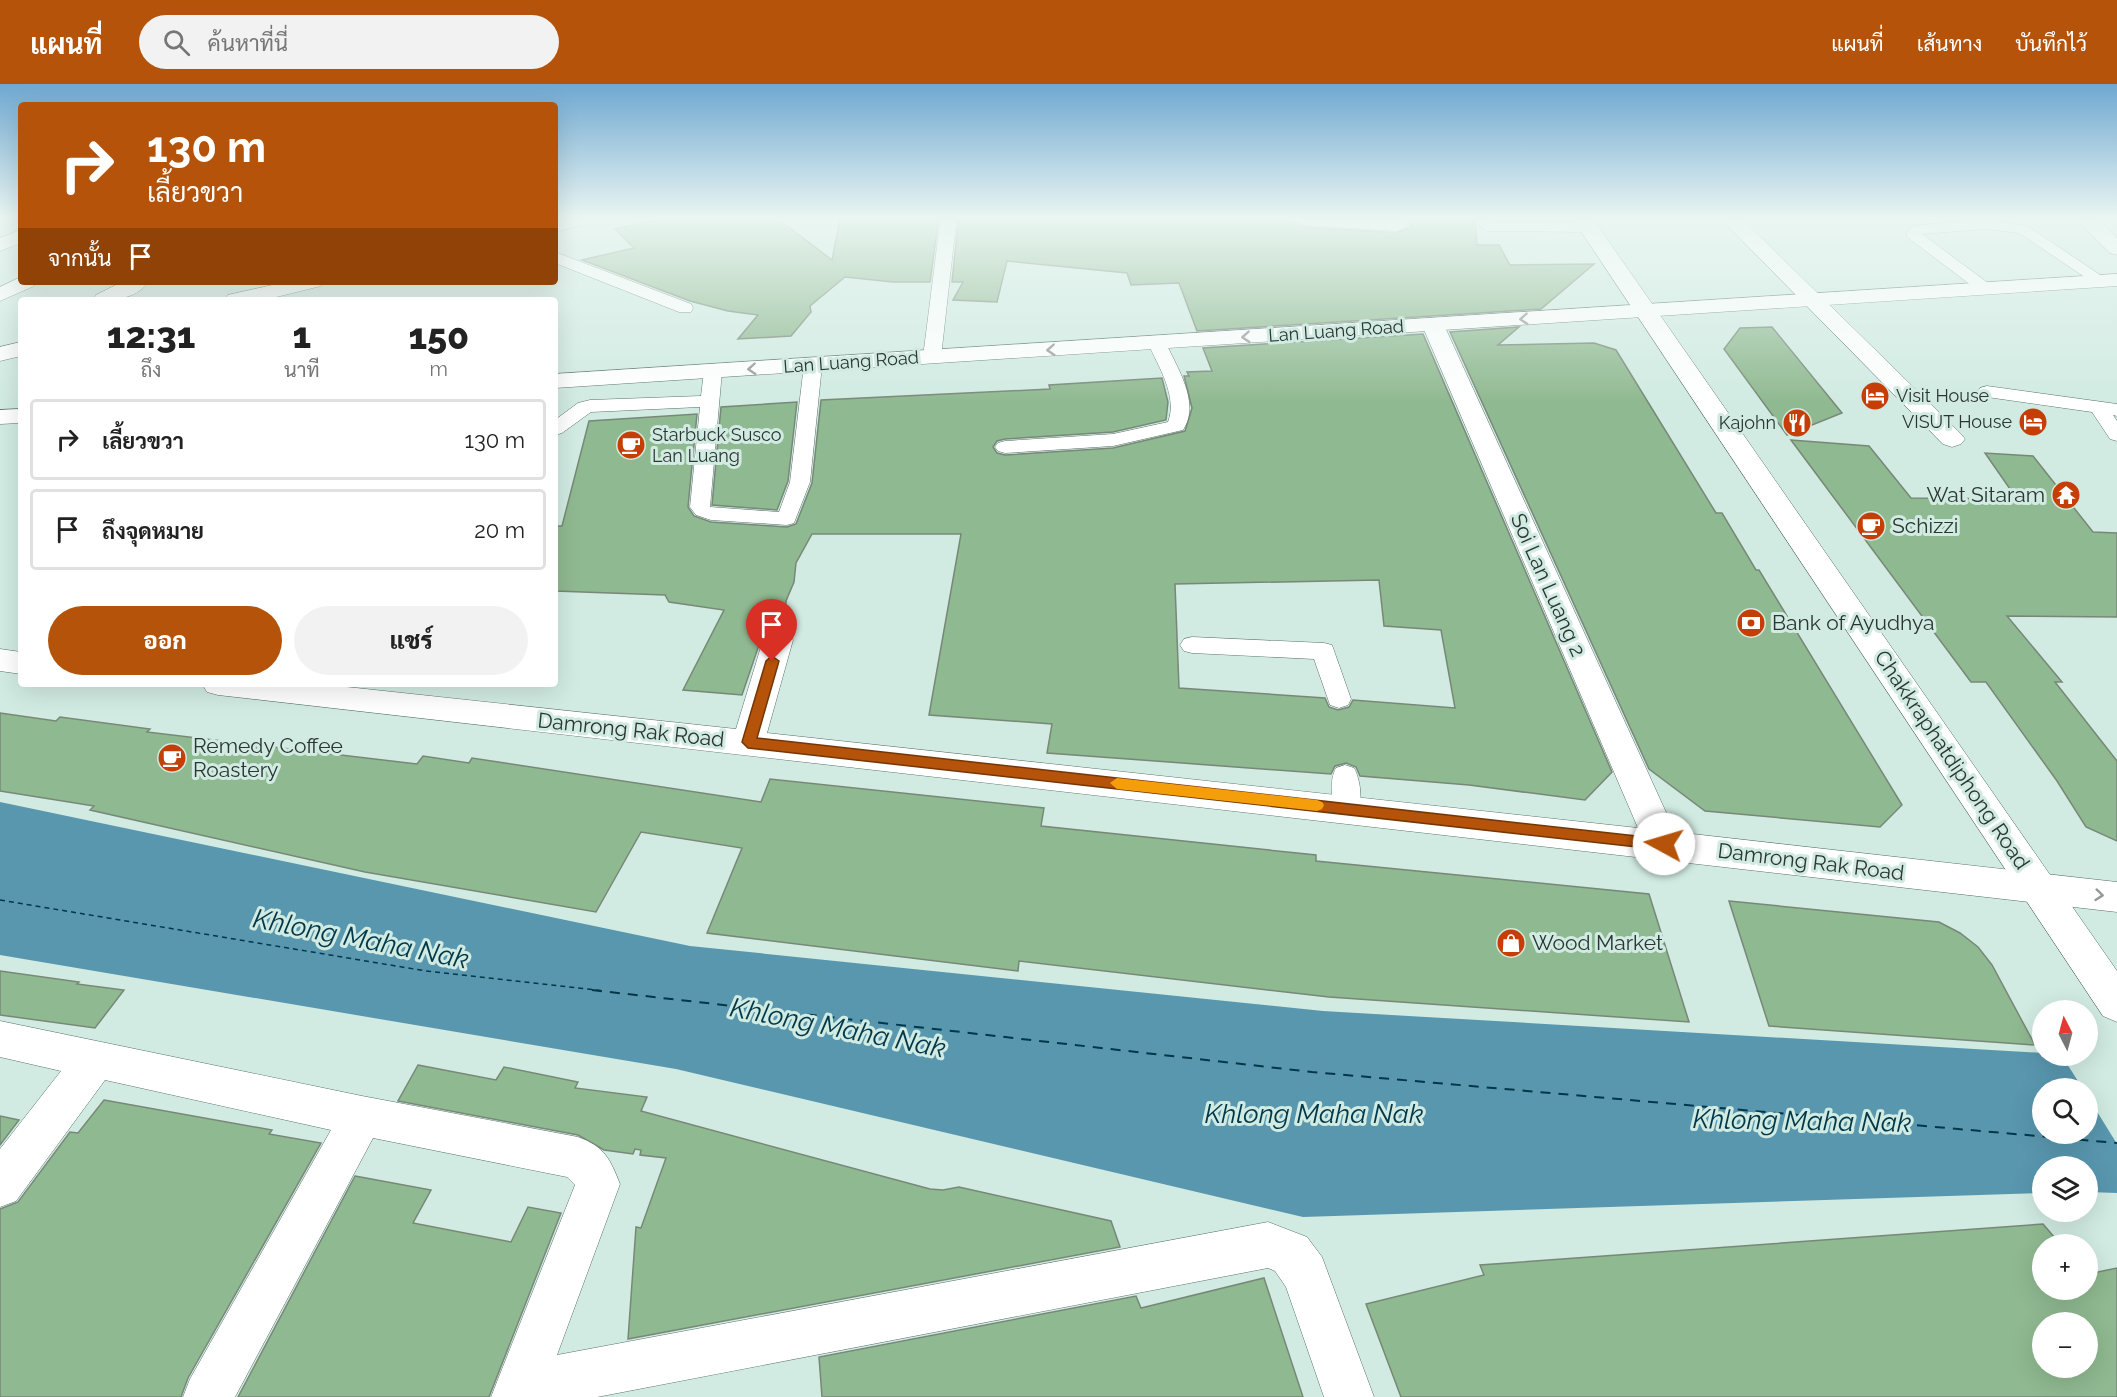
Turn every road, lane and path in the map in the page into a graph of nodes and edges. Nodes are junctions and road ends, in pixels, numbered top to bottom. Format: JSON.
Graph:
{"nodes":[{"id":1,"x":614,"y":280,"type":"edge"},
{"id":2,"x":941,"y":280,"type":"edge"},
{"id":3,"x":1624,"y":280,"type":"edge"},
{"id":4,"x":1792,"y":280,"type":"edge"},
{"id":5,"x":1974,"y":280,"type":"edge"},
{"id":6,"x":2109,"y":281,"type":"edge"},
{"id":7,"x":21,"y":285,"type":"edge"},
{"id":8,"x":133,"y":285,"type":"edge"},
{"id":9,"x":301,"y":285,"type":"edge"},
{"id":10,"x":1986,"y":289,"type":"junction"},
{"id":11,"x":0,"y":295,"type":"edge"},
{"id":12,"x":111,"y":297,"type":"edge"},
{"id":13,"x":249,"y":297,"type":"edge"},
{"id":14,"x":1812,"y":301,"type":"junction"},
{"id":15,"x":685,"y":308,"type":"dead end"},
{"id":16,"x":1645,"y":311,"type":"junction"},
{"id":17,"x":1434,"y":325,"type":"junction"},
{"id":18,"x":1157,"y":343,"type":"junction"},
{"id":19,"x":932,"y":357,"type":"junction"},
{"id":20,"x":813,"y":365,"type":"junction"},
{"id":21,"x":713,"y":371,"type":"junction"},
{"id":22,"x":558,"y":381,"type":"edge"},
{"id":23,"x":1987,"y":392,"type":"dead end"},
{"id":24,"x":710,"y":401,"type":"junction"},
{"id":25,"x":2108,"y":409,"type":"edge"},
{"id":26,"x":18,"y":416,"type":"edge"},
{"id":27,"x":0,"y":417,"type":"edge"},
{"id":28,"x":558,"y":427,"type":"edge"},
{"id":29,"x":2117,"y":435,"type":"edge"},
{"id":30,"x":1952,"y":439,"type":"dead end"},
{"id":31,"x":1005,"y":447,"type":"dead end"},
{"id":32,"x":778,"y":640,"type":"dead end"},
{"id":33,"x":1192,"y":645,"type":"dead end"},
{"id":34,"x":0,"y":660,"type":"edge"},
{"id":35,"x":18,"y":663,"type":"edge"},
{"id":36,"x":264,"y":687,"type":"edge"},
{"id":37,"x":1339,"y":699,"type":"dead end"},
{"id":38,"x":748,"y":742,"type":"junction"},
{"id":39,"x":1345,"y":775,"type":"dead end"},
{"id":40,"x":1347,"y":809,"type":"junction"},
{"id":41,"x":1664,"y":844,"type":"junction"},
{"id":42,"x":2039,"y":889,"type":"junction"},
{"id":43,"x":2117,"y":897,"type":"edge"},
{"id":44,"x":2117,"y":1004,"type":"edge"},
{"id":45,"x":0,"y":1039,"type":"edge"},
{"id":46,"x":95,"y":1060,"type":"junction"},
{"id":47,"x":362,"y":1116,"type":"junction"},
{"id":48,"x":0,"y":1185,"type":"edge"},
{"id":49,"x":518,"y":1392,"type":"edge"},
{"id":50,"x":208,"y":1397,"type":"edge"},
{"id":51,"x":1349,"y":1397,"type":"edge"}],
"edges":[{"from":1,"to":15,"type":"lane"},
{"from":2,"to":19,"type":"lane"},
{"from":3,"to":16,"type":"street","name":"Chakkraphatdiphong Road"},
{"from":4,"to":14,"type":"street"},
{"from":5,"to":10,"type":"lane"},
{"from":6,"to":10,"type":"street","name":"Lan Luang Road"},
{"from":7,"to":11,"type":"street"},
{"from":8,"to":12,"type":"street"},
{"from":9,"to":13,"type":"street"},
{"from":10,"to":14,"type":"street","name":"Lan Luang Road"},
{"from":14,"to":16,"type":"street","name":"Lan Luang Road"},
{"from":14,"to":30,"type":"street"},
{"from":16,"to":17,"type":"street","name":"Lan Luang Road","one_way":true},
{"from":16,"to":42,"type":"street","name":"Chakkraphatdiphong Road"},
{"from":17,"to":18,"type":"street","name":"Lan Luang Road","one_way":true},
{"from":17,"to":41,"type":"street","name":"Soi Lan Luang 2"},
{"from":18,"to":19,"type":"street","name":"Lan Luang Road","one_way":true},
{"from":18,"to":31,"type":"lane"},
{"from":19,"to":20,"type":"street","name":"Lan Luang Road"},
{"from":20,"to":21,"type":"street","name":"Lan Luang Road","one_way":true},
{"from":20,"to":24,"type":"lane"},
{"from":21,"to":22,"type":"street","name":"Lan Luang Road"},
{"from":21,"to":24,"type":"lane"},
{"from":23,"to":25,"type":"lane"},
{"from":24,"to":28,"type":"lane"},
{"from":25,"to":29,"type":"lane"},
{"from":26,"to":27,"type":"street"},
{"from":32,"to":38,"type":"street"},
{"from":33,"to":37,"type":"lane"},
{"from":34,"to":35,"type":"street"},
{"from":36,"to":38,"type":"street","name":"Damrong Rak Road"},
{"from":38,"to":40,"type":"street","name":"Damrong Rak Road"},
{"from":39,"to":40,"type":"lane"},
{"from":40,"to":41,"type":"street","name":"Damrong Rak Road"},
{"from":41,"to":42,"type":"street","name":"Damrong Rak Road"},
{"from":42,"to":43,"type":"street","name":"Damrong Rak Road","one_way":true},
{"from":42,"to":44,"type":"street","name":"Chakkraphatdiphong Road"},
{"from":45,"to":46,"type":"street"},
{"from":46,"to":47,"type":"street"},
{"from":46,"to":48,"type":"street"},
{"from":47,"to":49,"type":"street"},
{"from":47,"to":50,"type":"street"},
{"from":49,"to":51,"type":"street"}]}
